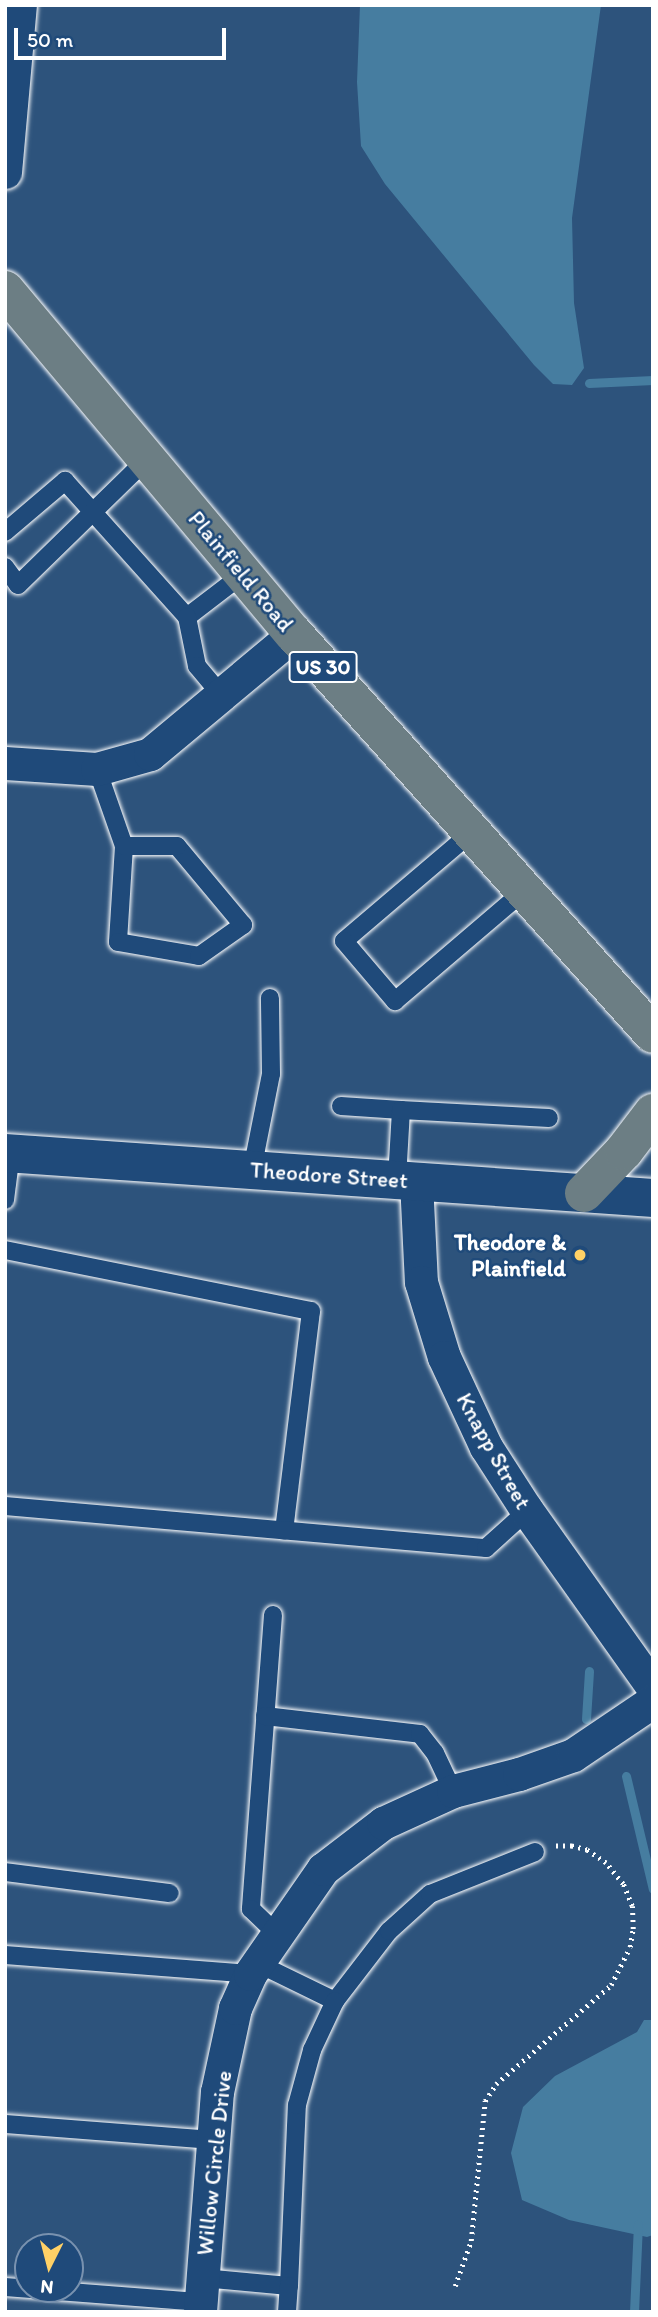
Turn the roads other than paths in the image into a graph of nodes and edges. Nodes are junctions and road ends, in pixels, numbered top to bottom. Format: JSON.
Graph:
{"nodes":[{"id":1,"x":20,"y":5,"type":"edge"},
{"id":2,"x":5,"y":172,"type":"edge"},
{"id":3,"x":8,"y":298,"type":"edge"},
{"id":4,"x":147,"y":459,"type":"junction"},
{"id":5,"x":94,"y":510,"type":"junction"},
{"id":6,"x":5,"y":532,"type":"edge"},
{"id":7,"x":5,"y":567,"type":"edge"},
{"id":8,"x":243,"y":573,"type":"junction"},
{"id":9,"x":187,"y":617,"type":"junction"},
{"id":10,"x":295,"y":634,"type":"junction"},
{"id":11,"x":221,"y":695,"type":"junction"},
{"id":12,"x":5,"y":763,"type":"edge"},
{"id":13,"x":97,"y":769,"type":"junction"},
{"id":14,"x":472,"y":832,"type":"junction"},
{"id":15,"x":124,"y":846,"type":"junction"},
{"id":16,"x":524,"y":891,"type":"junction"},
{"id":17,"x":270,"y":998,"type":"dead end"},
{"id":18,"x":653,"y":1034,"type":"edge"},
{"id":19,"x":341,"y":1107,"type":"dead end"},
{"id":20,"x":401,"y":1110,"type":"junction"},
{"id":21,"x":653,"y":1114,"type":"edge"},
{"id":22,"x":549,"y":1118,"type":"dead end"},
{"id":23,"x":8,"y":1153,"type":"edge"},
{"id":24,"x":252,"y":1170,"type":"junction"},
{"id":25,"x":407,"y":1181,"type":"junction"},
{"id":26,"x":584,"y":1193,"type":"junction"},
{"id":27,"x":653,"y":1198,"type":"edge"},
{"id":28,"x":5,"y":1200,"type":"edge"},
{"id":29,"x":5,"y":1250,"type":"edge"},
{"id":30,"x":5,"y":1506,"type":"edge"},
{"id":31,"x":527,"y":1511,"type":"junction"},
{"id":32,"x":284,"y":1530,"type":"junction"},
{"id":33,"x":273,"y":1615,"type":"dead end"},
{"id":34,"x":653,"y":1688,"type":"edge"},
{"id":35,"x":653,"y":1701,"type":"edge"},
{"id":36,"x":265,"y":1716,"type":"junction"},
{"id":37,"x":453,"y":1791,"type":"junction"},
{"id":38,"x":542,"y":1849,"type":"road end"},
{"id":39,"x":5,"y":1872,"type":"edge"},
{"id":40,"x":170,"y":1893,"type":"dead end"},
{"id":41,"x":276,"y":1933,"type":"junction"},
{"id":42,"x":5,"y":1955,"type":"edge"},
{"id":43,"x":254,"y":1968,"type":"junction"},
{"id":44,"x":335,"y":2001,"type":"junction"},
{"id":45,"x":5,"y":2124,"type":"edge"},
{"id":46,"x":213,"y":2140,"type":"junction"},
{"id":47,"x":289,"y":2286,"type":"junction"},
{"id":48,"x":5,"y":2287,"type":"edge"},
{"id":49,"x":201,"y":2297,"type":"edge"},
{"id":50,"x":287,"y":2312,"type":"edge"}],
"edges":[{"from":1,"to":2,"type":"street"},
{"from":3,"to":4,"type":"main road","name":"Plainfield Road","number":"US 30"},
{"from":4,"to":5,"type":"lane"},
{"from":4,"to":8,"type":"main road","name":"Plainfield Road","number":"US 30"},
{"from":5,"to":6,"type":"lane"},
{"from":5,"to":7,"type":"lane"},
{"from":5,"to":9,"type":"lane"},
{"from":8,"to":9,"type":"lane"},
{"from":8,"to":10,"type":"main road","name":"Plainfield Road","number":"US 30"},
{"from":9,"to":11,"type":"lane"},
{"from":10,"to":11,"type":"street"},
{"from":10,"to":14,"type":"main road","name":"Plainfield Road","number":"US 30"},
{"from":11,"to":13,"type":"street"},
{"from":12,"to":13,"type":"street"},
{"from":13,"to":15,"type":"lane"},
{"from":14,"to":16,"type":"main road","name":"Plainfield Road","number":"US 30"},
{"from":14,"to":16,"type":"lane"},
{"from":15,"to":15,"type":"lane"},
{"from":16,"to":18,"type":"main road","name":"Plainfield Road","number":"US 30"},
{"from":17,"to":24,"type":"lane"},
{"from":19,"to":20,"type":"lane"},
{"from":20,"to":22,"type":"lane"},
{"from":20,"to":25,"type":"lane"},
{"from":21,"to":26,"type":"main road"},
{"from":23,"to":24,"type":"main road","name":"Theodore Street"},
{"from":23,"to":28,"type":"lane"},
{"from":24,"to":25,"type":"main road","name":"Theodore Street"},
{"from":25,"to":26,"type":"main road","name":"Theodore Street"},
{"from":25,"to":31,"type":"street","name":"Knapp Street"},
{"from":26,"to":27,"type":"main road","name":"Theodore Street"},
{"from":29,"to":32,"type":"lane"},
{"from":30,"to":32,"type":"lane"},
{"from":31,"to":32,"type":"lane"},
{"from":31,"to":34,"type":"street","name":"Knapp Street"},
{"from":33,"to":36,"type":"lane"},
{"from":35,"to":37,"type":"street","name":"Willow Circle Drive"},
{"from":36,"to":37,"type":"lane"},
{"from":36,"to":41,"type":"lane"},
{"from":37,"to":41,"type":"street","name":"Willow Circle Drive"},
{"from":38,"to":44,"type":"lane"},
{"from":39,"to":40,"type":"lane"},
{"from":41,"to":43,"type":"street","name":"Willow Circle Drive"},
{"from":42,"to":43,"type":"lane"},
{"from":43,"to":44,"type":"lane"},
{"from":43,"to":46,"type":"street","name":"Willow Circle Drive"},
{"from":44,"to":47,"type":"lane"},
{"from":45,"to":46,"type":"lane"},
{"from":46,"to":49,"type":"street","name":"Willow Circle Drive"},
{"from":47,"to":49,"type":"lane"},
{"from":47,"to":50,"type":"lane"},
{"from":48,"to":49,"type":"lane"}]}
